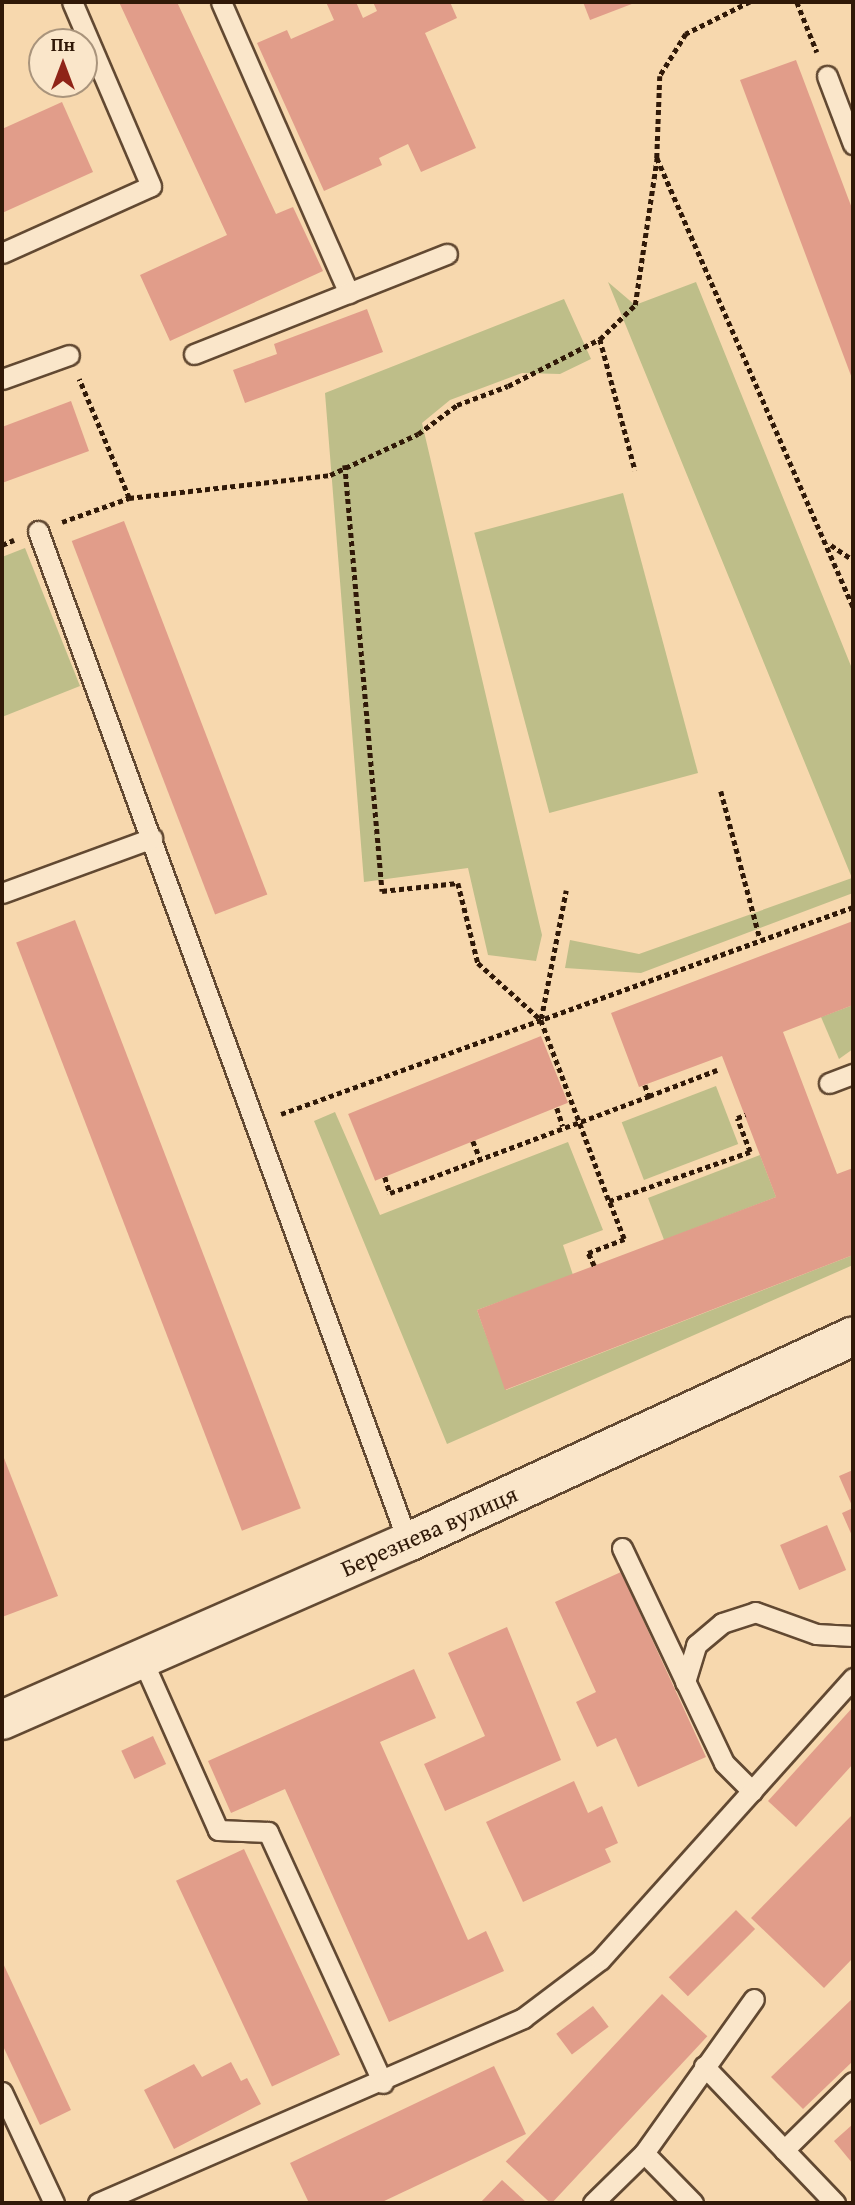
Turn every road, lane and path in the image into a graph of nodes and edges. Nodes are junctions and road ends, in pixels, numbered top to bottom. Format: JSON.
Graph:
{"nodes":[{"id":1,"x":72,"y":2,"type":"edge"},
{"id":2,"x":221,"y":2,"type":"edge"},
{"id":3,"x":750,"y":2,"type":"edge"},
{"id":4,"x":797,"y":2,"type":"edge"},
{"id":5,"x":827,"y":76,"type":"joint"},
{"id":6,"x":853,"y":144,"type":"edge"},
{"id":7,"x":657,"y":158,"type":"junction"},
{"id":8,"x":2,"y":253,"type":"edge"},
{"id":9,"x":447,"y":254,"type":"dead end"},
{"id":10,"x":349,"y":293,"type":"junction"},
{"id":11,"x":600,"y":339,"type":"junction"},
{"id":12,"x":194,"y":354,"type":"dead end"},
{"id":13,"x":69,"y":355,"type":"joint"},
{"id":14,"x":2,"y":379,"type":"edge"},
{"id":15,"x":345,"y":465,"type":"junction"},
{"id":16,"x":635,"y":470,"type":"dead end"},
{"id":17,"x":129,"y":498,"type":"junction"},
{"id":18,"x":38,"y":531,"type":"junction"},
{"id":19,"x":830,"y":544,"type":"junction"},
{"id":20,"x":2,"y":545,"type":"edge"},
{"id":21,"x":853,"y":560,"type":"edge"},
{"id":22,"x":853,"y":607,"type":"edge"},
{"id":23,"x":721,"y":791,"type":"dead end"},
{"id":24,"x":152,"y":838,"type":"junction"},
{"id":25,"x":566,"y":890,"type":"dead end"},
{"id":26,"x":2,"y":893,"type":"edge"},
{"id":27,"x":853,"y":907,"type":"edge"},
{"id":28,"x":760,"y":939,"type":"junction"},
{"id":29,"x":541,"y":1020,"type":"junction"},
{"id":30,"x":717,"y":1070,"type":"dead end"},
{"id":31,"x":853,"y":1074,"type":"edge"},
{"id":32,"x":830,"y":1083,"type":"dead end"},
{"id":33,"x":645,"y":1085,"type":"dead end"},
{"id":34,"x":649,"y":1096,"type":"junction"},
{"id":35,"x":557,"y":1108,"type":"dead end"},
{"id":36,"x":745,"y":1115,"type":"dead end"},
{"id":37,"x":580,"y":1121,"type":"junction"},
{"id":38,"x":257,"y":1122,"type":"junction"},
{"id":39,"x":563,"y":1126,"type":"junction"},
{"id":40,"x":473,"y":1141,"type":"dead end"},
{"id":41,"x":480,"y":1158,"type":"junction"},
{"id":42,"x":385,"y":1177,"type":"dead end"},
{"id":43,"x":609,"y":1201,"type":"junction"},
{"id":44,"x":594,"y":1266,"type":"dead end"},
{"id":45,"x":853,"y":1336,"type":"edge"},
{"id":46,"x":408,"y":1542,"type":"junction"},
{"id":47,"x":622,"y":1548,"type":"dead end"},
{"id":48,"x":853,"y":1636,"type":"edge"},
{"id":49,"x":142,"y":1659,"type":"junction"},
{"id":50,"x":853,"y":1678,"type":"edge"},
{"id":51,"x":685,"y":1682,"type":"junction"},
{"id":52,"x":2,"y":1720,"type":"edge"},
{"id":53,"x":752,"y":1791,"type":"junction"},
{"id":54,"x":754,"y":1998,"type":"dead end"},
{"id":55,"x":704,"y":2066,"type":"junction"},
{"id":56,"x":853,"y":2082,"type":"edge"},
{"id":57,"x":383,"y":2083,"type":"junction"},
{"id":58,"x":2,"y":2092,"type":"edge"},
{"id":59,"x":784,"y":2150,"type":"junction"},
{"id":60,"x":645,"y":2152,"type":"junction"},
{"id":61,"x":54,"y":2203,"type":"edge"},
{"id":62,"x":98,"y":2203,"type":"edge"},
{"id":63,"x":593,"y":2203,"type":"edge"},
{"id":64,"x":693,"y":2203,"type":"edge"},
{"id":65,"x":835,"y":2203,"type":"edge"}],
"edges":[{"from":1,"to":8,"type":"lane"},
{"from":2,"to":10,"type":"lane"},
{"from":3,"to":7,"type":"path"},
{"from":4,"to":5,"type":"path"},
{"from":5,"to":6,"type":"lane"},
{"from":7,"to":11,"type":"path"},
{"from":7,"to":19,"type":"path"},
{"from":9,"to":10,"type":"lane"},
{"from":10,"to":12,"type":"lane"},
{"from":11,"to":15,"type":"path"},
{"from":11,"to":16,"type":"path"},
{"from":13,"to":14,"type":"lane"},
{"from":13,"to":17,"type":"path"},
{"from":15,"to":17,"type":"path"},
{"from":15,"to":29,"type":"path"},
{"from":17,"to":18,"type":"path"},
{"from":18,"to":20,"type":"path"},
{"from":18,"to":24,"type":"lane"},
{"from":19,"to":21,"type":"path"},
{"from":19,"to":22,"type":"path"},
{"from":23,"to":28,"type":"path"},
{"from":24,"to":26,"type":"lane"},
{"from":24,"to":38,"type":"lane"},
{"from":25,"to":29,"type":"path"},
{"from":27,"to":28,"type":"path"},
{"from":28,"to":29,"type":"path"},
{"from":29,"to":37,"type":"path"},
{"from":29,"to":38,"type":"path"},
{"from":30,"to":34,"type":"path"},
{"from":31,"to":32,"type":"lane"},
{"from":33,"to":34,"type":"path"},
{"from":34,"to":37,"type":"path"},
{"from":35,"to":39,"type":"path"},
{"from":36,"to":43,"type":"path"},
{"from":37,"to":39,"type":"path"},
{"from":37,"to":43,"type":"path"},
{"from":38,"to":46,"type":"lane"},
{"from":39,"to":41,"type":"path"},
{"from":40,"to":41,"type":"path"},
{"from":41,"to":42,"type":"path"},
{"from":43,"to":44,"type":"path"},
{"from":45,"to":46,"type":"street","name":"Березнева вулиця"},
{"from":46,"to":49,"type":"street","name":"Березнева вулиця"},
{"from":47,"to":51,"type":"lane"},
{"from":48,"to":51,"type":"lane"},
{"from":49,"to":52,"type":"street","name":"Березнева вулиця"},
{"from":49,"to":57,"type":"lane"},
{"from":50,"to":53,"type":"lane"},
{"from":51,"to":53,"type":"lane"},
{"from":53,"to":57,"type":"lane"},
{"from":54,"to":55,"type":"lane"},
{"from":55,"to":59,"type":"lane"},
{"from":55,"to":60,"type":"lane"},
{"from":56,"to":59,"type":"lane"},
{"from":57,"to":62,"type":"lane"},
{"from":58,"to":61,"type":"lane"},
{"from":59,"to":65,"type":"lane"},
{"from":60,"to":63,"type":"lane"},
{"from":60,"to":64,"type":"lane"}]}
